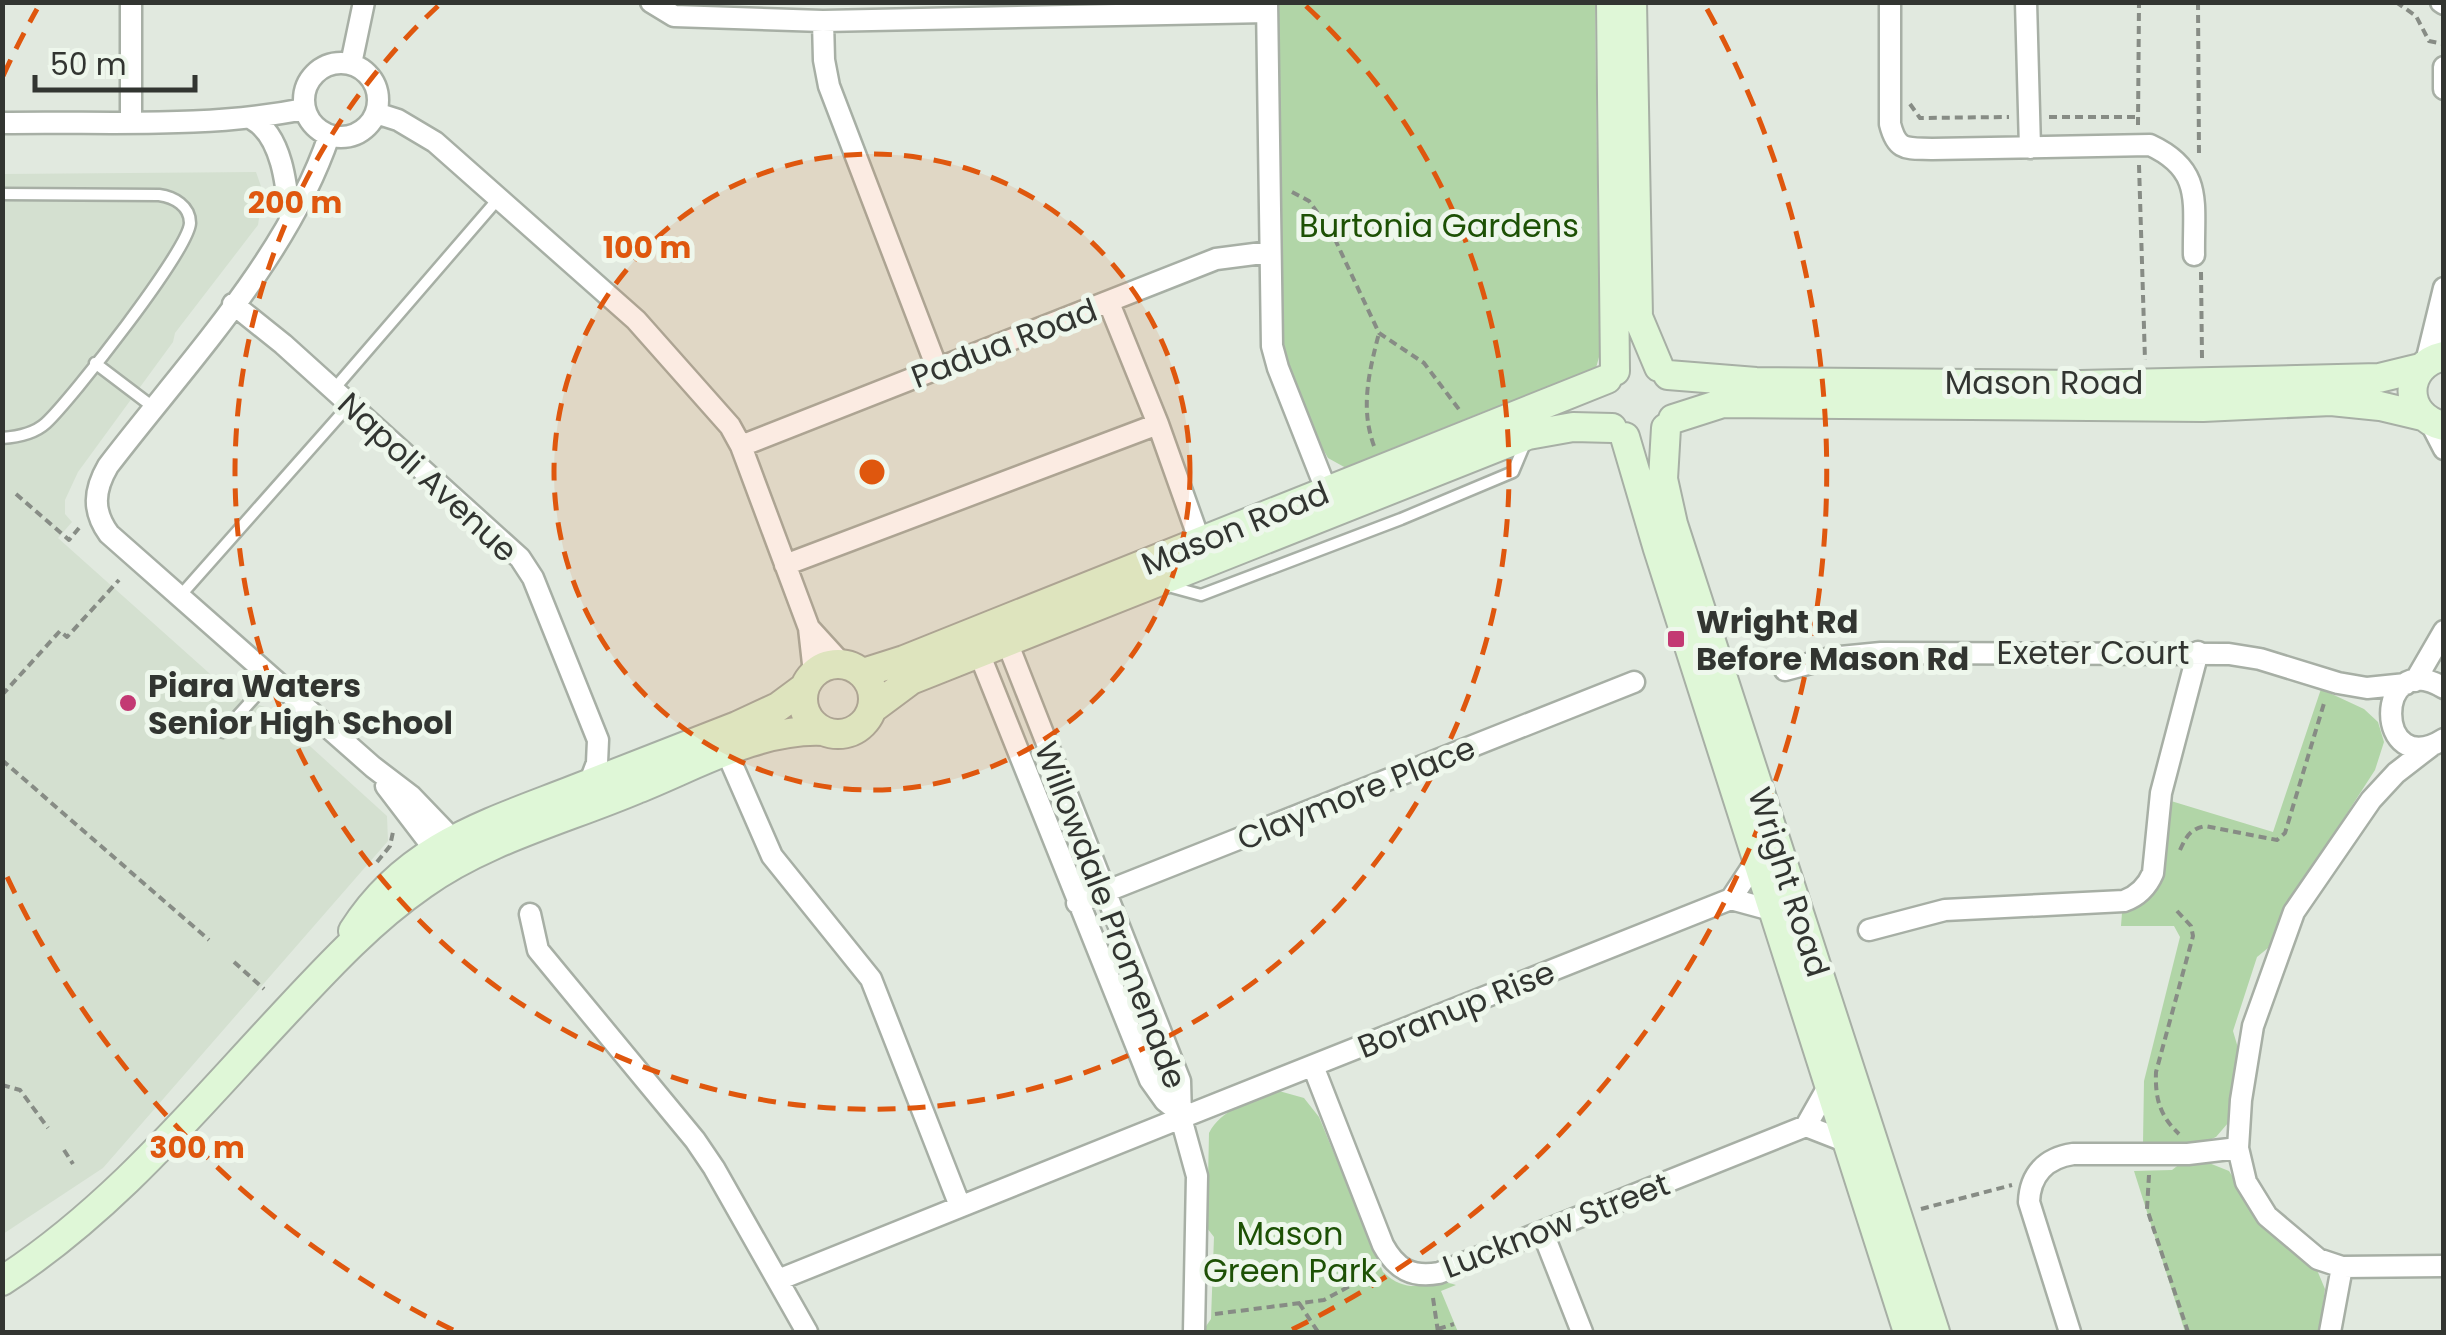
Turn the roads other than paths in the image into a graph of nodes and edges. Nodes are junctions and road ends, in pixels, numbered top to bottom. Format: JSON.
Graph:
{"nodes":[{"id":1,"x":131,"y":2,"type":"edge"},
{"id":2,"x":364,"y":2,"type":"edge"},
{"id":3,"x":651,"y":2,"type":"edge"},
{"id":4,"x":1611,"y":2,"type":"edge"},
{"id":5,"x":1632,"y":2,"type":"edge"},
{"id":6,"x":1890,"y":2,"type":"edge"},
{"id":7,"x":2026,"y":2,"type":"edge"},
{"id":8,"x":1267,"y":7,"type":"edge"},
{"id":9,"x":1137,"y":8,"type":"edge"},
{"id":10,"x":823,"y":21,"type":"junction"},
{"id":11,"x":351,"y":64,"type":"junction"},
{"id":12,"x":2444,"y":67,"type":"edge"},
{"id":13,"x":2444,"y":89,"type":"edge"},
{"id":14,"x":304,"y":108,"type":"junction"},
{"id":15,"x":376,"y":113,"type":"junction"},
{"id":16,"x":252,"y":119,"type":"junction"},
{"id":17,"x":132,"y":121,"type":"junction"},
{"id":18,"x":2,"y":123,"type":"edge"},
{"id":19,"x":329,"y":136,"type":"junction"},
{"id":20,"x":2030,"y":148,"type":"junction"},
{"id":21,"x":2,"y":194,"type":"edge"},
{"id":22,"x":498,"y":199,"type":"junction"},
{"id":23,"x":290,"y":222,"type":"junction"},
{"id":24,"x":1270,"y":252,"type":"junction"},
{"id":25,"x":2194,"y":255,"type":"dead end"},
{"id":26,"x":2444,"y":288,"type":"edge"},
{"id":27,"x":1109,"y":302,"type":"junction"},
{"id":28,"x":233,"y":304,"type":"junction"},
{"id":29,"x":2430,"y":362,"type":"edge"},
{"id":30,"x":95,"y":363,"type":"junction"},
{"id":31,"x":936,"y":368,"type":"junction"},
{"id":32,"x":1663,"y":371,"type":"junction"},
{"id":33,"x":1611,"y":375,"type":"junction"},
{"id":34,"x":333,"y":390,"type":"junction"},
{"id":35,"x":350,"y":404,"type":"junction"},
{"id":36,"x":153,"y":407,"type":"junction"},
{"id":37,"x":2432,"y":422,"type":"edge"},
{"id":38,"x":1158,"y":424,"type":"junction"},
{"id":39,"x":1669,"y":424,"type":"junction"},
{"id":40,"x":1619,"y":432,"type":"junction"},
{"id":41,"x":2,"y":438,"type":"edge"},
{"id":42,"x":741,"y":446,"type":"junction"},
{"id":43,"x":2444,"y":449,"type":"edge"},
{"id":44,"x":1327,"y":492,"type":"junction"},
{"id":45,"x":1200,"y":542,"type":"junction"},
{"id":46,"x":785,"y":565,"type":"junction"},
{"id":47,"x":179,"y":597,"type":"junction"},
{"id":48,"x":809,"y":628,"type":"junction"},
{"id":49,"x":2444,"y":631,"type":"edge"},
{"id":50,"x":1007,"y":642,"type":"junction"},
{"id":51,"x":2198,"y":652,"type":"junction"},
{"id":52,"x":979,"y":653,"type":"junction"},
{"id":53,"x":852,"y":668,"type":"junction"},
{"id":54,"x":1785,"y":670,"type":"dead end"},
{"id":55,"x":272,"y":678,"type":"junction"},
{"id":56,"x":809,"y":680,"type":"junction"},
{"id":57,"x":1634,"y":682,"type":"dead end"},
{"id":58,"x":2410,"y":683,"type":"junction"},
{"id":59,"x":2444,"y":688,"type":"edge"},
{"id":60,"x":2331,"y":691,"type":"junction"},
{"id":61,"x":872,"y":709,"type":"junction"},
{"id":62,"x":2391,"y":726,"type":"junction"},
{"id":63,"x":824,"y":731,"type":"junction"},
{"id":64,"x":223,"y":732,"type":"dead end"},
{"id":65,"x":598,"y":740,"type":"junction"},
{"id":66,"x":2438,"y":743,"type":"edge"},
{"id":67,"x":726,"y":753,"type":"junction"},
{"id":68,"x":637,"y":765,"type":"junction"},
{"id":69,"x":373,"y":767,"type":"junction"},
{"id":70,"x":589,"y":784,"type":"junction"},
{"id":71,"x":2370,"y":800,"type":"junction"},
{"id":72,"x":451,"y":853,"type":"junction"},
{"id":73,"x":1758,"y":858,"type":"junction"},
{"id":74,"x":1106,"y":892,"type":"junction"},
{"id":75,"x":1731,"y":899,"type":"junction"},
{"id":76,"x":1077,"y":903,"type":"junction"},
{"id":77,"x":1775,"y":910,"type":"junction"},
{"id":78,"x":530,"y":914,"type":"dead end"},
{"id":79,"x":1869,"y":930,"type":"dead end"},
{"id":80,"x":1313,"y":1066,"type":"junction"},
{"id":81,"x":1828,"y":1087,"type":"junction"},
{"id":82,"x":1180,"y":1115,"type":"junction"},
{"id":83,"x":1806,"y":1126,"type":"junction"},
{"id":84,"x":1847,"y":1142,"type":"junction"},
{"id":85,"x":2238,"y":1148,"type":"junction"},
{"id":86,"x":960,"y":1206,"type":"junction"},
{"id":87,"x":1543,"y":1233,"type":"junction"},
{"id":88,"x":2444,"y":1266,"type":"edge"},
{"id":89,"x":2342,"y":1267,"type":"junction"},
{"id":90,"x":778,"y":1280,"type":"junction"},
{"id":91,"x":2,"y":1281,"type":"edge"},
{"id":92,"x":807,"y":1332,"type":"edge"},
{"id":93,"x":1194,"y":1332,"type":"edge"},
{"id":94,"x":1582,"y":1332,"type":"edge"},
{"id":95,"x":1908,"y":1332,"type":"edge"},
{"id":96,"x":1935,"y":1332,"type":"edge"},
{"id":97,"x":2070,"y":1332,"type":"edge"},
{"id":98,"x":2330,"y":1332,"type":"edge"}],
"edges":[{"from":1,"to":17,"type":"street"},
{"from":2,"to":11,"type":"street"},
{"from":3,"to":10,"type":"street"},
{"from":4,"to":33,"type":"street"},
{"from":5,"to":32,"type":"street"},
{"from":6,"to":20,"type":"street"},
{"from":7,"to":20,"type":"street"},
{"from":8,"to":9,"type":"street"},
{"from":8,"to":24,"type":"street"},
{"from":9,"to":10,"type":"street"},
{"from":10,"to":31,"type":"street"},
{"from":11,"to":14,"type":"street"},
{"from":11,"to":15,"type":"street"},
{"from":12,"to":13,"type":"street"},
{"from":14,"to":16,"type":"street"},
{"from":14,"to":19,"type":"street"},
{"from":15,"to":19,"type":"street"},
{"from":15,"to":22,"type":"street"},
{"from":16,"to":17,"type":"street"},
{"from":16,"to":23,"type":"street"},
{"from":17,"to":18,"type":"street"},
{"from":19,"to":23,"type":"street"},
{"from":20,"to":25,"type":"street"},
{"from":21,"to":30,"type":"lane"},
{"from":22,"to":34,"type":"lane"},
{"from":22,"to":42,"type":"street"},
{"from":23,"to":28,"type":"street"},
{"from":24,"to":27,"type":"street","name":"Padua Road"},
{"from":24,"to":44,"type":"street"},
{"from":26,"to":29,"type":"street"},
{"from":27,"to":31,"type":"street","name":"Padua Road"},
{"from":27,"to":38,"type":"street"},
{"from":28,"to":34,"type":"street","name":"Napoli Avenue"},
{"from":28,"to":36,"type":"street"},
{"from":29,"to":32,"type":"street","name":"Mason Road"},
{"from":29,"to":37,"type":"street"},
{"from":30,"to":36,"type":"lane"},
{"from":30,"to":41,"type":"lane"},
{"from":31,"to":42,"type":"street","name":"Padua Road"},
{"from":32,"to":33,"type":"street"},
{"from":32,"to":39,"type":"street"},
{"from":33,"to":40,"type":"street"},
{"from":33,"to":44,"type":"street","name":"Mason Road"},
{"from":34,"to":35,"type":"street","name":"Napoli Avenue"},
{"from":35,"to":47,"type":"lane"},
{"from":35,"to":65,"type":"street","name":"Napoli Avenue"},
{"from":36,"to":47,"type":"street"},
{"from":37,"to":39,"type":"street","name":"Mason Road"},
{"from":37,"to":43,"type":"street"},
{"from":38,"to":45,"type":"street"},
{"from":38,"to":46,"type":"street"},
{"from":39,"to":40,"type":"street"},
{"from":39,"to":96,"type":"street","name":"Wright Road"},
{"from":40,"to":50,"type":"street","name":"Mason Road"},
{"from":40,"to":73,"type":"street","name":"Wright Road"},
{"from":42,"to":46,"type":"street"},
{"from":44,"to":45,"type":"street","name":"Mason Road"},
{"from":45,"to":53,"type":"street","name":"Mason Road"},
{"from":46,"to":48,"type":"street"},
{"from":47,"to":55,"type":"street"},
{"from":48,"to":53,"type":"street"},
{"from":48,"to":56,"type":"street"},
{"from":49,"to":58,"type":"street"},
{"from":50,"to":52,"type":"street","name":"Mason Road"},
{"from":50,"to":74,"type":"street","name":"Willowdale Promenade"},
{"from":51,"to":54,"type":"street","name":"Exeter Court"},
{"from":51,"to":60,"type":"street","name":"Exeter Court"},
{"from":51,"to":79,"type":"street"},
{"from":52,"to":61,"type":"street","name":"Mason Road"},
{"from":52,"to":76,"type":"street","name":"Willowdale Promenade"},
{"from":53,"to":56,"type":"street"},
{"from":53,"to":61,"type":"street"},
{"from":55,"to":64,"type":"lane"},
{"from":55,"to":69,"type":"street"},
{"from":56,"to":63,"type":"street"},
{"from":56,"to":68,"type":"street"},
{"from":57,"to":74,"type":"street","name":"Claymore Place"},
{"from":58,"to":59,"type":"street","name":"Exeter Court"},
{"from":58,"to":60,"type":"street","name":"Exeter Court"},
{"from":58,"to":62,"type":"street"},
{"from":60,"to":62,"type":"street","name":"Exeter Court"},
{"from":61,"to":63,"type":"street"},
{"from":62,"to":66,"type":"street","name":"Exeter Court"},
{"from":62,"to":71,"type":"street"},
{"from":63,"to":67,"type":"street"},
{"from":65,"to":68,"type":"street"},
{"from":65,"to":70,"type":"street"},
{"from":66,"to":71,"type":"street"},
{"from":67,"to":72,"type":"street"},
{"from":67,"to":86,"type":"street"},
{"from":68,"to":70,"type":"street"},
{"from":69,"to":72,"type":"street"},
{"from":69,"to":72,"type":"street"},
{"from":70,"to":72,"type":"street"},
{"from":71,"to":85,"type":"street"},
{"from":72,"to":91,"type":"street"},
{"from":73,"to":75,"type":"street"},
{"from":73,"to":77,"type":"street","name":"Wright Road"},
{"from":74,"to":76,"type":"street","name":"Claymore Place"},
{"from":74,"to":82,"type":"street","name":"Willowdale Promenade"},
{"from":75,"to":77,"type":"street"},
{"from":75,"to":80,"type":"street","name":"Boranup Rise"},
{"from":76,"to":82,"type":"street","name":"Willowdale Promenade"},
{"from":77,"to":81,"type":"street","name":"Wright Road"},
{"from":78,"to":90,"type":"street"},
{"from":80,"to":82,"type":"street","name":"Boranup Rise"},
{"from":80,"to":87,"type":"street","name":"Lucknow Street"},
{"from":81,"to":83,"type":"street"},
{"from":81,"to":84,"type":"street","name":"Wright Road"},
{"from":82,"to":86,"type":"street","name":"Boranup Rise"},
{"from":82,"to":93,"type":"street","name":"Willowdale Promenade"},
{"from":83,"to":84,"type":"street"},
{"from":83,"to":87,"type":"street","name":"Lucknow Street"},
{"from":84,"to":95,"type":"street","name":"Wright Road"},
{"from":85,"to":89,"type":"street"},
{"from":85,"to":97,"type":"street"},
{"from":86,"to":90,"type":"street","name":"Boranup Rise"},
{"from":87,"to":94,"type":"street"},
{"from":88,"to":89,"type":"street"},
{"from":89,"to":98,"type":"street"},
{"from":90,"to":92,"type":"street"}]}
